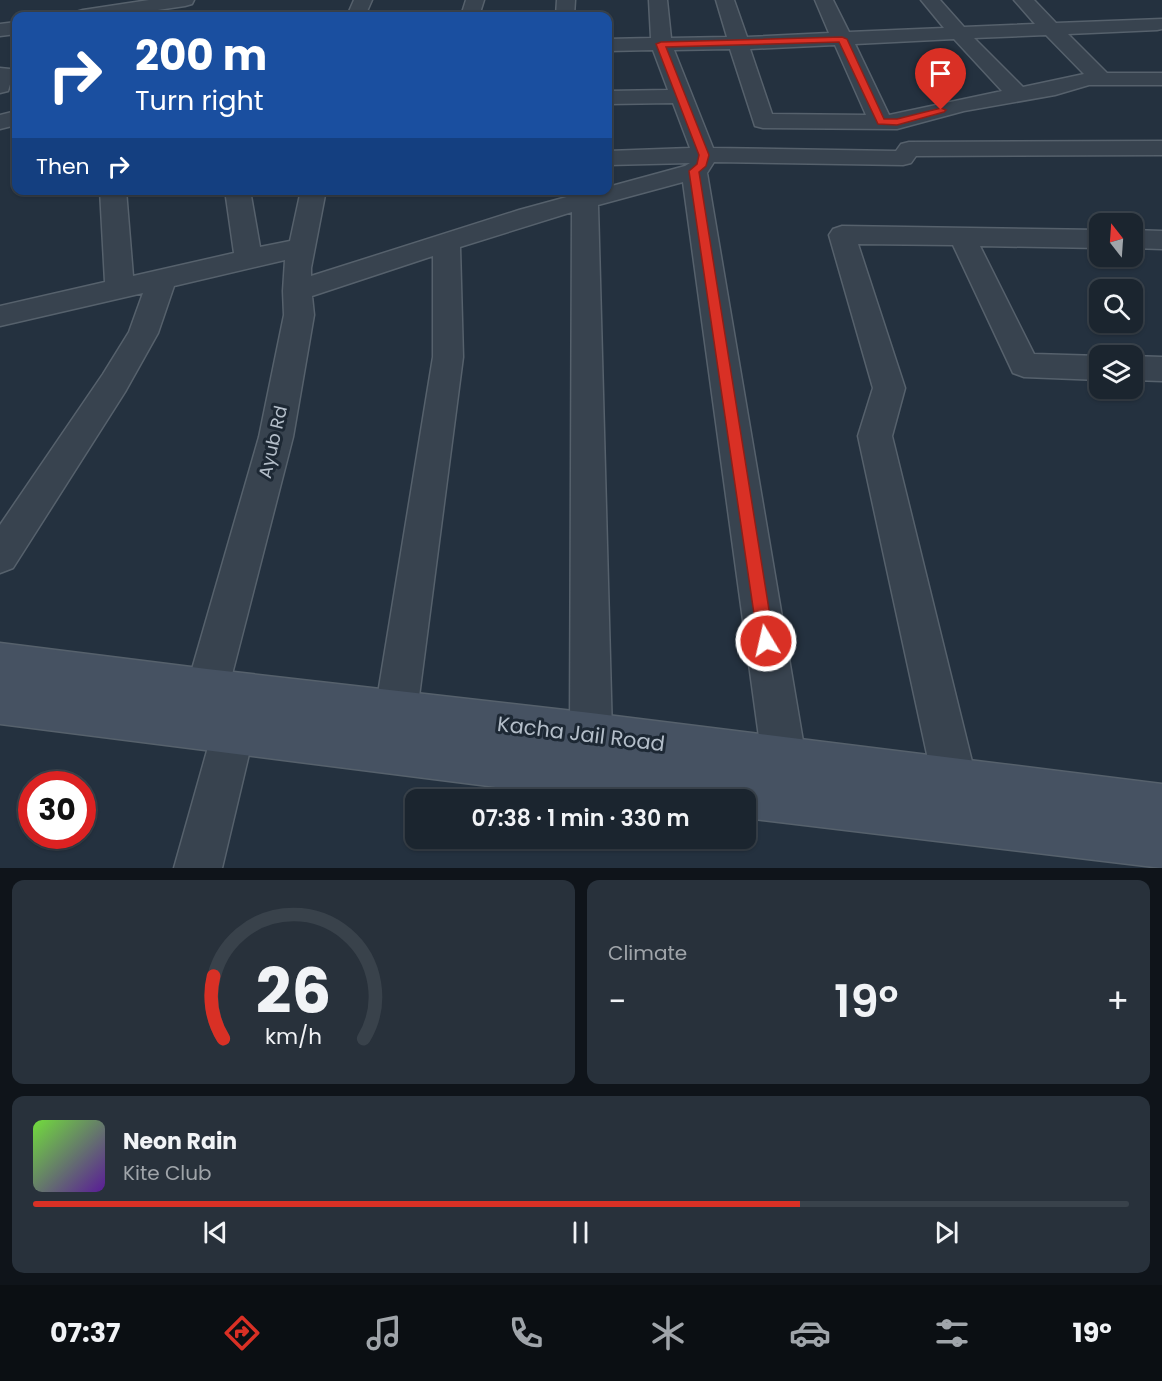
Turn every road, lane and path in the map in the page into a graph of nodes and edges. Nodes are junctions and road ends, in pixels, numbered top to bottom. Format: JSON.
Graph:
{"nodes":[{"id":1,"x":185,"y":0,"type":"edge"},
{"id":2,"x":363,"y":0,"type":"edge"},
{"id":3,"x":371,"y":0,"type":"edge"},
{"id":4,"x":658,"y":0,"type":"edge"},
{"id":5,"x":724,"y":0,"type":"edge"},
{"id":6,"x":824,"y":0,"type":"edge"},
{"id":7,"x":930,"y":0,"type":"edge"},
{"id":8,"x":1023,"y":0,"type":"edge"},
{"id":9,"x":108,"y":12,"type":"edge"},
{"id":10,"x":1154,"y":19,"type":"edge"},
{"id":11,"x":1052,"y":28,"type":"junction"},
{"id":12,"x":961,"y":34,"type":"junction"},
{"id":13,"x":842,"y":39,"type":"junction"},
{"id":14,"x":739,"y":43,"type":"junction"},
{"id":15,"x":661,"y":44,"type":"junction"},
{"id":16,"x":612,"y":45,"type":"edge"},
{"id":17,"x":1101,"y":79,"type":"junction"},
{"id":18,"x":1162,"y":79,"type":"edge"},
{"id":19,"x":1020,"y":95,"type":"junction"},
{"id":20,"x":681,"y":96,"type":"junction"},
{"id":21,"x":612,"y":98,"type":"edge"},
{"id":22,"x":881,"y":122,"type":"junction"},
{"id":23,"x":1162,"y":148,"type":"edge"},
{"id":24,"x":612,"y":158,"type":"edge"},
{"id":25,"x":699,"y":163,"type":"junction"},
{"id":26,"x":612,"y":191,"type":"edge"},
{"id":27,"x":113,"y":195,"type":"edge"},
{"id":28,"x":238,"y":195,"type":"edge"},
{"id":29,"x":313,"y":195,"type":"edge"},
{"id":30,"x":600,"y":195,"type":"edge"},
{"id":31,"x":585,"y":200,"type":"junction"},
{"id":32,"x":962,"y":237,"type":"junction"},
{"id":33,"x":1089,"y":239,"type":"edge"},
{"id":34,"x":1143,"y":239,"type":"edge"},
{"id":35,"x":1162,"y":240,"type":"edge"},
{"id":36,"x":446,"y":242,"type":"junction"},
{"id":37,"x":301,"y":247,"type":"junction"},
{"id":38,"x":248,"y":259,"type":"junction"},
{"id":39,"x":162,"y":279,"type":"junction"},
{"id":40,"x":120,"y":289,"type":"junction"},
{"id":41,"x":297,"y":291,"type":"junction"},
{"id":42,"x":0,"y":316,"type":"edge"},
{"id":43,"x":1089,"y":368,"type":"edge"},
{"id":44,"x":1143,"y":368,"type":"edge"},
{"id":45,"x":1162,"y":369,"type":"edge"},
{"id":46,"x":0,"y":555,"type":"edge"},
{"id":47,"x":0,"y":663,"type":"edge"},
{"id":48,"x":207,"y":690,"type":"junction"},
{"id":49,"x":0,"y":703,"type":"edge"},
{"id":50,"x":396,"y":712,"type":"junction"},
{"id":51,"x":233,"y":733,"type":"junction"},
{"id":52,"x":591,"y":734,"type":"junction"},
{"id":53,"x":784,"y":759,"type":"junction"},
{"id":54,"x":955,"y":782,"type":"junction"},
{"id":55,"x":1162,"y":807,"type":"edge"},
{"id":56,"x":1162,"y":846,"type":"edge"},
{"id":57,"x":198,"y":868,"type":"edge"}],
"edges":[{"from":1,"to":9,"type":"street"},
{"from":2,"to":3,"type":"street"},
{"from":4,"to":15,"type":"street"},
{"from":5,"to":14,"type":"street"},
{"from":6,"to":13,"type":"street"},
{"from":7,"to":12,"type":"street"},
{"from":8,"to":11,"type":"street"},
{"from":10,"to":11,"type":"street"},
{"from":11,"to":12,"type":"street"},
{"from":11,"to":17,"type":"street"},
{"from":12,"to":13,"type":"street"},
{"from":12,"to":19,"type":"street"},
{"from":13,"to":14,"type":"street"},
{"from":13,"to":22,"type":"street"},
{"from":14,"to":15,"type":"street"},
{"from":14,"to":22,"type":"street"},
{"from":15,"to":16,"type":"street"},
{"from":15,"to":20,"type":"street"},
{"from":17,"to":18,"type":"street"},
{"from":17,"to":19,"type":"street"},
{"from":19,"to":22,"type":"street"},
{"from":20,"to":21,"type":"street"},
{"from":20,"to":25,"type":"street"},
{"from":23,"to":25,"type":"street"},
{"from":24,"to":25,"type":"street"},
{"from":25,"to":26,"type":"street"},
{"from":25,"to":53,"type":"street"},
{"from":27,"to":40,"type":"street"},
{"from":28,"to":38,"type":"street"},
{"from":29,"to":37,"type":"street","name":"Ayub Rd"},
{"from":30,"to":31,"type":"street"},
{"from":31,"to":36,"type":"street"},
{"from":31,"to":52,"type":"street"},
{"from":32,"to":33,"type":"street"},
{"from":32,"to":43,"type":"street"},
{"from":32,"to":54,"type":"street"},
{"from":34,"to":35,"type":"street"},
{"from":36,"to":41,"type":"street"},
{"from":36,"to":50,"type":"street"},
{"from":37,"to":38,"type":"street"},
{"from":37,"to":41,"type":"street","name":"Ayub Rd"},
{"from":38,"to":39,"type":"street"},
{"from":39,"to":40,"type":"street"},
{"from":39,"to":46,"type":"street"},
{"from":40,"to":42,"type":"street"},
{"from":41,"to":48,"type":"street","name":"Ayub Rd"},
{"from":44,"to":45,"type":"street"},
{"from":47,"to":48,"type":"main road","name":"Kacha Jail Road"},
{"from":48,"to":50,"type":"main road","name":"Kacha Jail Road"},
{"from":49,"to":51,"type":"main road"},
{"from":50,"to":52,"type":"main road","name":"Kacha Jail Road"},
{"from":51,"to":56,"type":"main road"},
{"from":51,"to":57,"type":"street"},
{"from":52,"to":53,"type":"main road","name":"Kacha Jail Road"},
{"from":53,"to":54,"type":"main road","name":"Kacha Jail Road"},
{"from":54,"to":55,"type":"main road","name":"Kacha Jail Road"}]}
